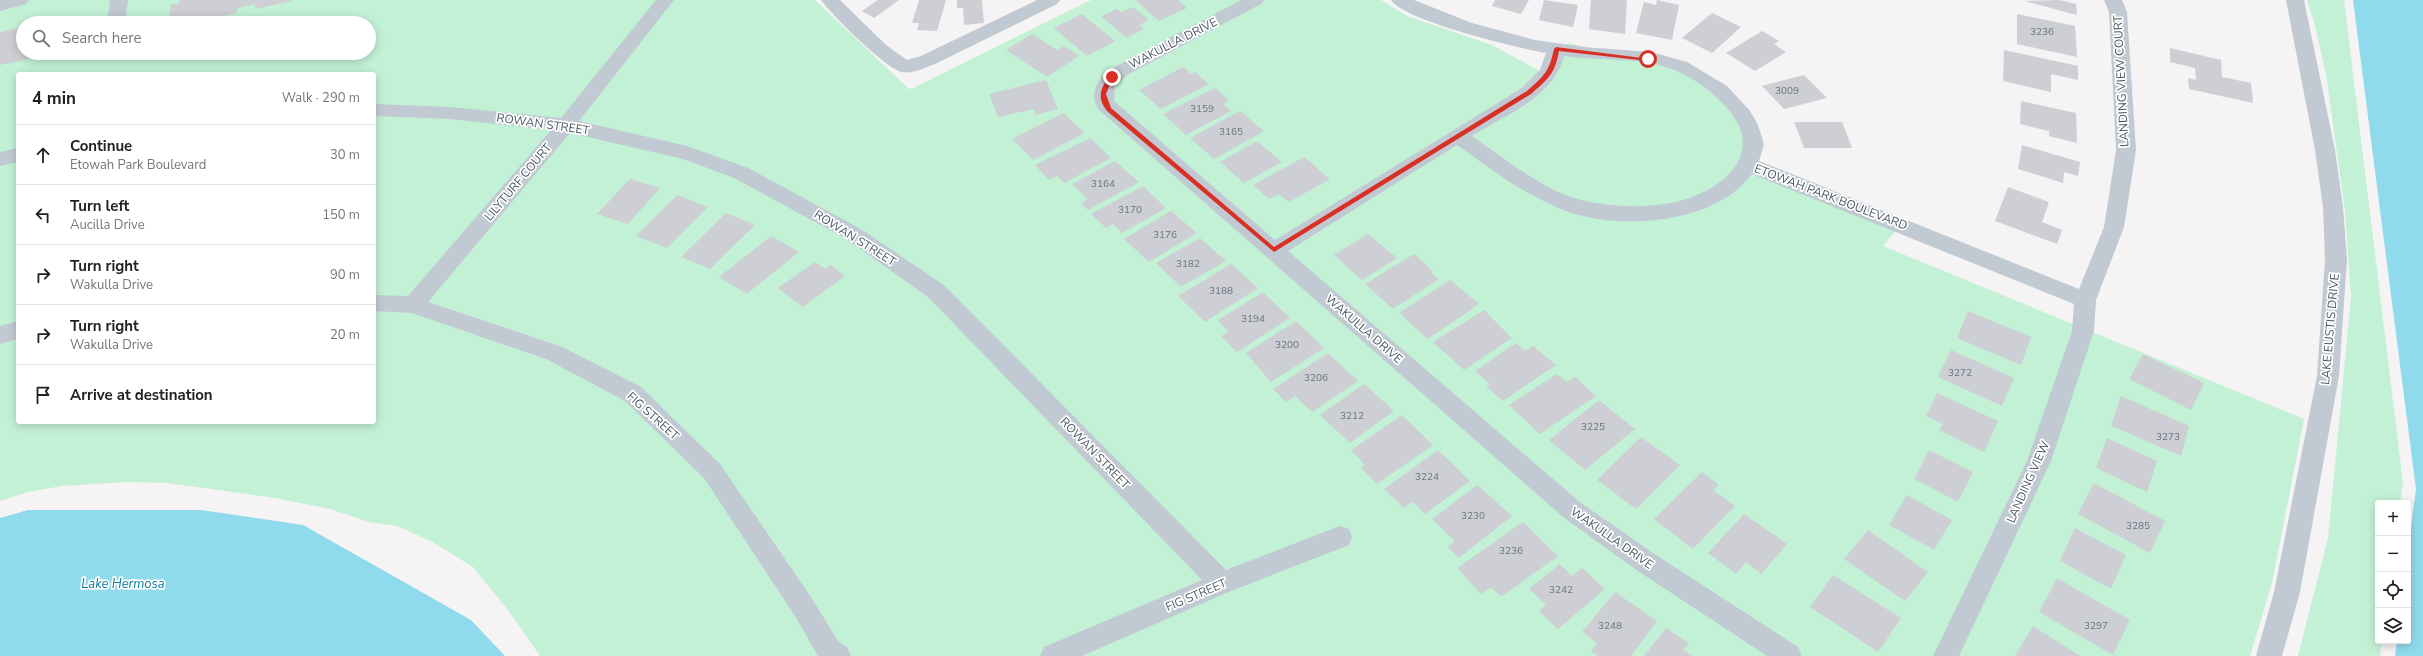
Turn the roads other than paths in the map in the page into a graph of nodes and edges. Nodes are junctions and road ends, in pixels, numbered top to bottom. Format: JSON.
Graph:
{"nodes":[{"id":1,"x":20,"y":0,"type":"edge"},
{"id":2,"x":119,"y":0,"type":"edge"},
{"id":3,"x":665,"y":0,"type":"edge"},
{"id":4,"x":830,"y":0,"type":"edge"},
{"id":5,"x":1051,"y":0,"type":"edge"},
{"id":6,"x":1256,"y":0,"type":"edge"},
{"id":7,"x":1400,"y":0,"type":"edge"},
{"id":8,"x":2114,"y":0,"type":"edge"},
{"id":9,"x":2295,"y":0,"type":"edge"},
{"id":10,"x":0,"y":4,"type":"edge"},
{"id":11,"x":117,"y":16,"type":"edge"},
{"id":12,"x":1556,"y":49,"type":"junction"},
{"id":13,"x":376,"y":110,"type":"edge"},
{"id":14,"x":566,"y":125,"type":"junction"},
{"id":15,"x":1459,"y":137,"type":"junction"},
{"id":16,"x":16,"y":155,"type":"edge"},
{"id":17,"x":0,"y":159,"type":"edge"},
{"id":18,"x":1747,"y":164,"type":"junction"},
{"id":19,"x":1274,"y":250,"type":"junction"},
{"id":20,"x":2085,"y":300,"type":"junction"},
{"id":21,"x":376,"y":303,"type":"edge"},
{"id":22,"x":413,"y":305,"type":"junction"},
{"id":23,"x":16,"y":331,"type":"edge"},
{"id":24,"x":0,"y":335,"type":"edge"},
{"id":25,"x":1340,"y":536,"type":"dead end"},
{"id":26,"x":1222,"y":583,"type":"junction"},
{"id":27,"x":838,"y":656,"type":"edge"},
{"id":28,"x":1053,"y":656,"type":"edge"},
{"id":29,"x":1788,"y":656,"type":"edge"},
{"id":30,"x":1946,"y":656,"type":"edge"},
{"id":31,"x":2269,"y":656,"type":"edge"}],
"edges":[{"from":1,"to":10,"type":"street"},
{"from":2,"to":11,"type":"street"},
{"from":3,"to":14,"type":"street","name":"LILYTURF COURT"},
{"from":4,"to":5,"type":"street"},
{"from":6,"to":19,"type":"street","name":"WAKULLA DRIVE"},
{"from":7,"to":12,"type":"street","name":"ETOWAH PARK BOULEVARD"},
{"from":8,"to":20,"type":"street","name":"LANDING VIEW COURT"},
{"from":9,"to":31,"type":"street","name":"LAKE EUSTIS DRIVE"},
{"from":12,"to":15,"type":"street"},
{"from":12,"to":18,"type":"street","name":"ETOWAH PARK BOULEVARD"},
{"from":13,"to":14,"type":"street","name":"ROWAN STREET"},
{"from":14,"to":22,"type":"street","name":"LILYTURF COURT"},
{"from":14,"to":26,"type":"street","name":"ROWAN STREET"},
{"from":15,"to":18,"type":"street"},
{"from":15,"to":19,"type":"street"},
{"from":16,"to":17,"type":"street"},
{"from":18,"to":20,"type":"street","name":"ETOWAH PARK BOULEVARD"},
{"from":19,"to":29,"type":"street","name":"WAKULLA DRIVE"},
{"from":20,"to":30,"type":"street","name":"LANDING VIEW"},
{"from":21,"to":22,"type":"street","name":"FIG STREET"},
{"from":22,"to":27,"type":"street","name":"FIG STREET"},
{"from":23,"to":24,"type":"street"},
{"from":25,"to":26,"type":"street","name":"FIG STREET"},
{"from":26,"to":28,"type":"street","name":"FIG STREET"}]}
